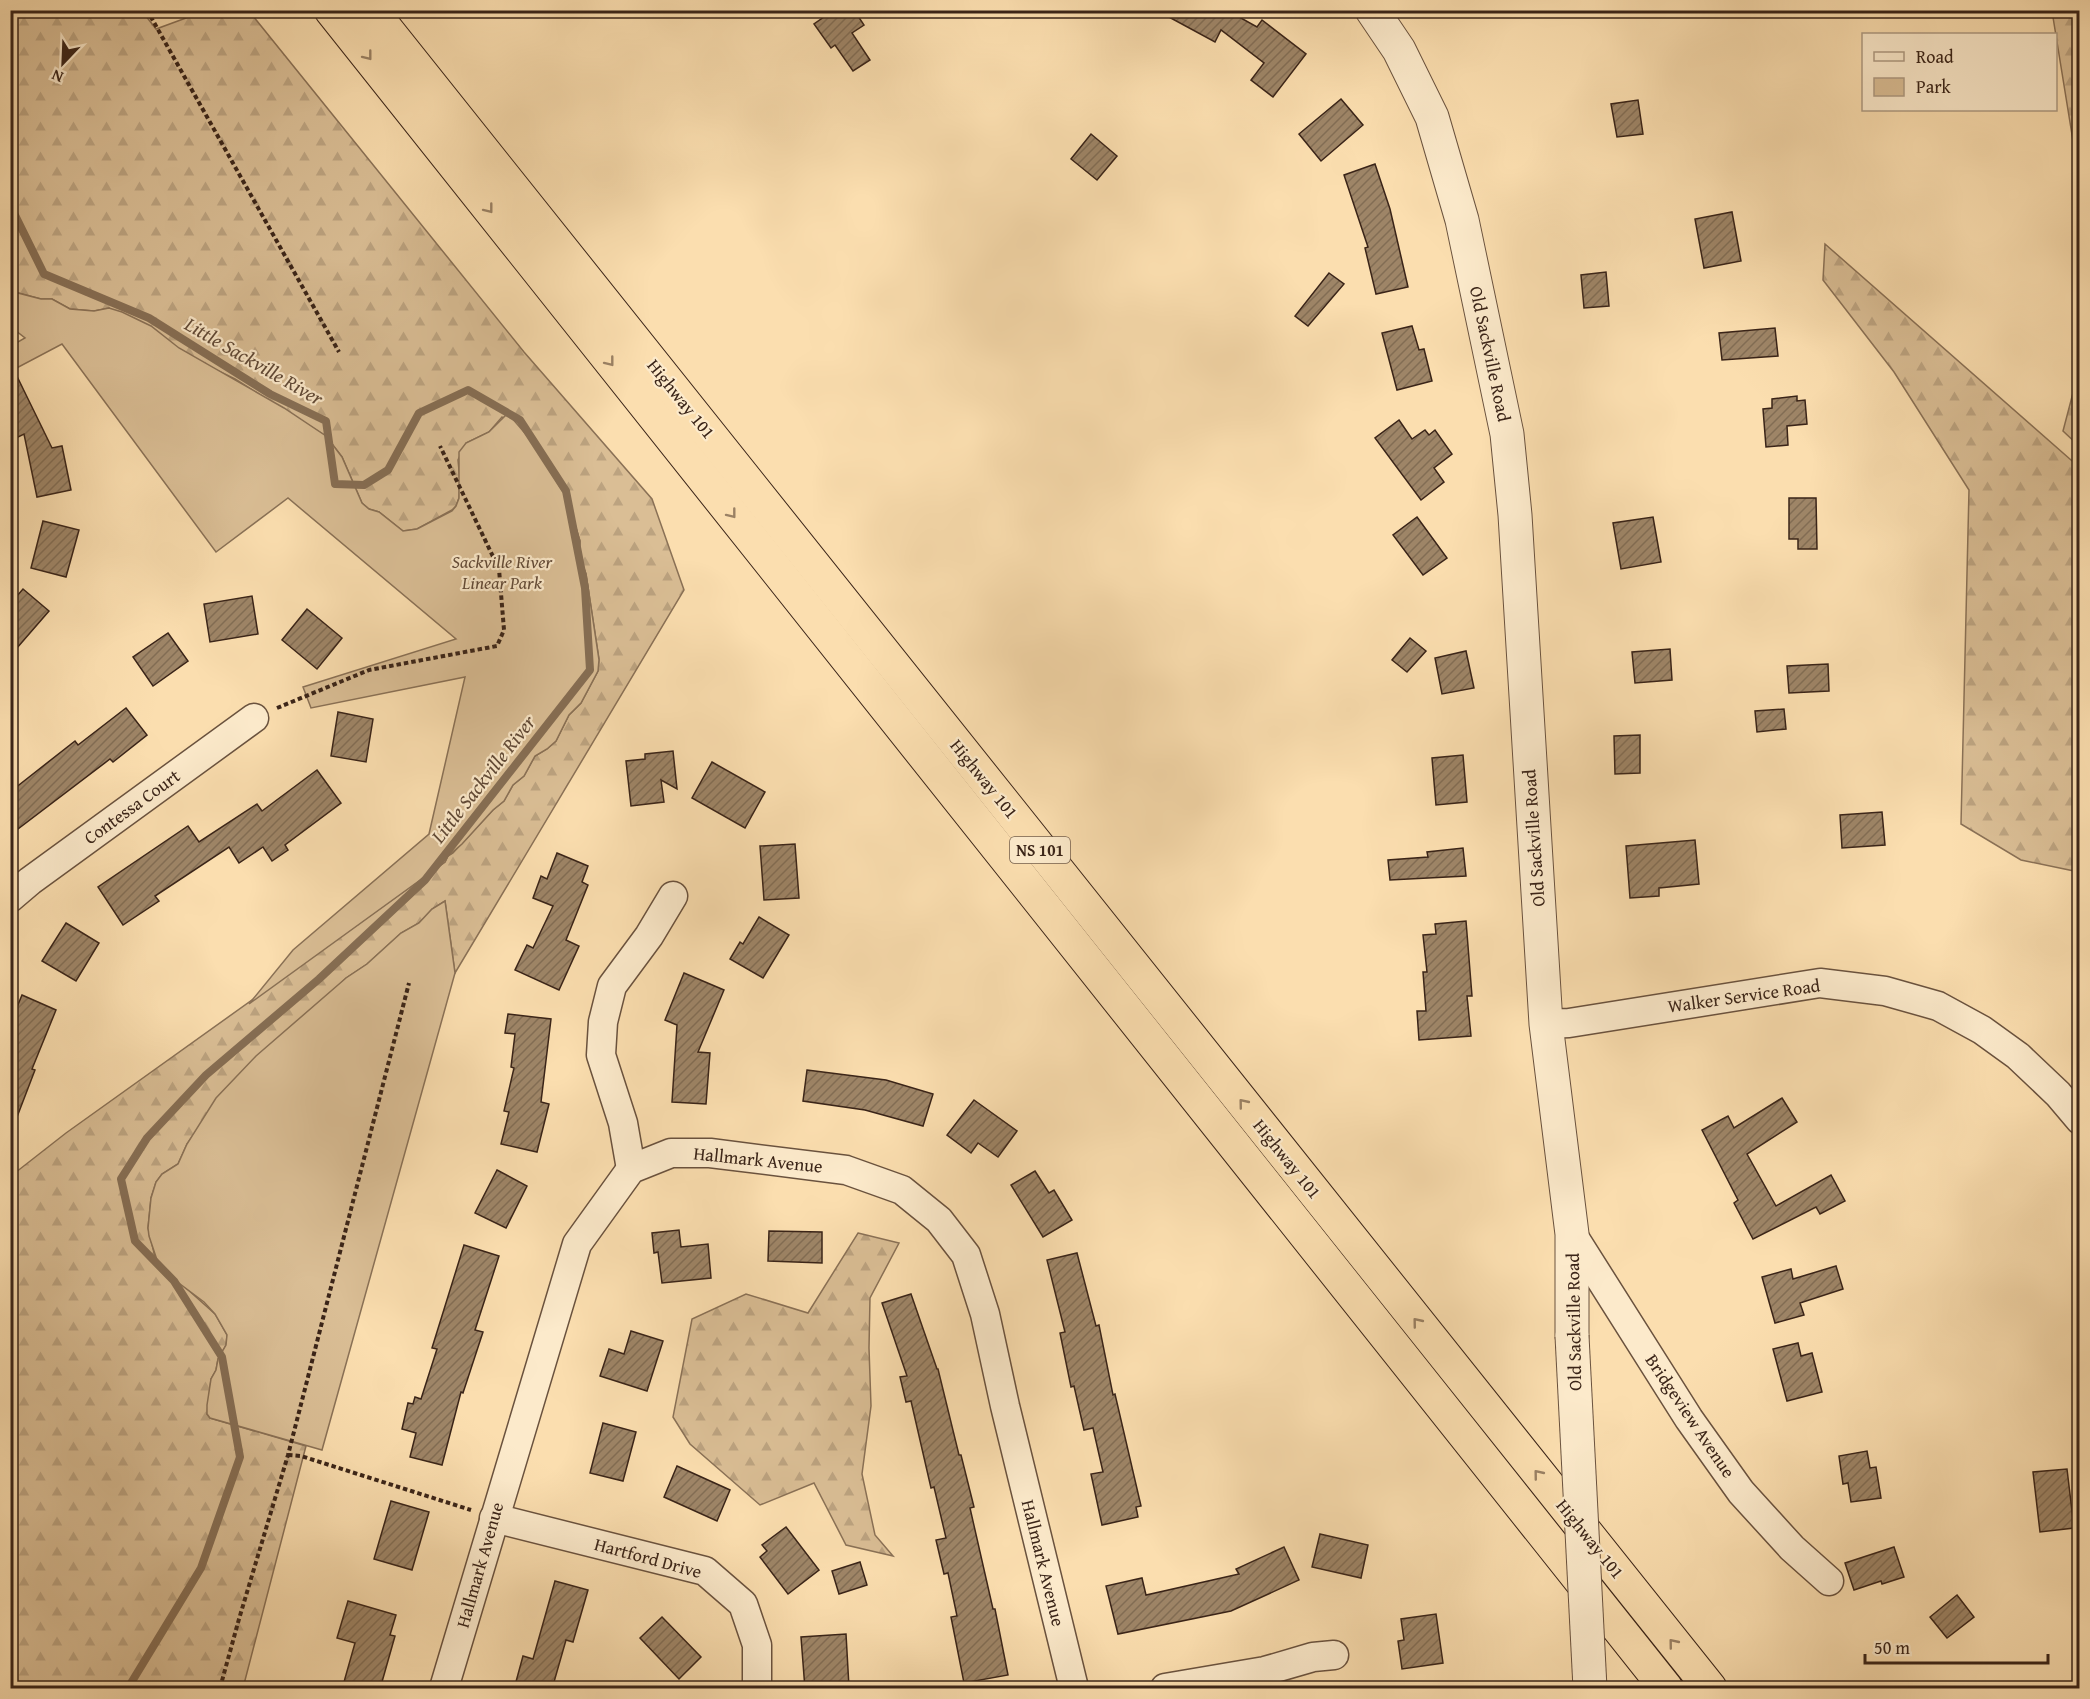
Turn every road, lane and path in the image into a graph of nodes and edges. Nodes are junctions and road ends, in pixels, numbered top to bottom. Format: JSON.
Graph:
{"nodes":[{"id":1,"x":147,"y":10,"type":"edge"},
{"id":2,"x":331,"y":10,"type":"edge"},
{"id":3,"x":371,"y":10,"type":"edge"},
{"id":4,"x":1372,"y":10,"type":"edge"},
{"id":5,"x":339,"y":352,"type":"dead end"},
{"id":6,"x":440,"y":446,"type":"dead end"},
{"id":7,"x":255,"y":718,"type":"joint"},
{"id":8,"x":673,"y":896,"type":"dead end"},
{"id":9,"x":10,"y":898,"type":"edge"},
{"id":10,"x":409,"y":983,"type":"dead end"},
{"id":11,"x":1546,"y":1024,"type":"junction"},
{"id":12,"x":2079,"y":1120,"type":"edge"},
{"id":13,"x":631,"y":1169,"type":"junction"},
{"id":14,"x":1572,"y":1234,"type":"junction"},
{"id":15,"x":288,"y":1455,"type":"junction"},
{"id":16,"x":494,"y":1518,"type":"junction"},
{"id":17,"x":1829,"y":1581,"type":"dead end"},
{"id":18,"x":1334,"y":1655,"type":"dead end"},
{"id":19,"x":220,"y":1689,"type":"edge"},
{"id":20,"x":444,"y":1689,"type":"edge"},
{"id":21,"x":757,"y":1689,"type":"edge"},
{"id":22,"x":1074,"y":1689,"type":"edge"},
{"id":23,"x":1165,"y":1689,"type":"edge"},
{"id":24,"x":1590,"y":1689,"type":"edge"},
{"id":25,"x":1666,"y":1689,"type":"edge"},
{"id":26,"x":1710,"y":1689,"type":"edge"}],
"edges":[{"from":1,"to":5,"type":"path"},
{"from":2,"to":25,"type":"highway","name":"Highway 101","number":"NS 101","one_way":true},
{"from":26,"to":3,"type":"highway","name":"Highway 101","number":"NS 101","one_way":true},
{"from":4,"to":11,"type":"street","name":"Old Sackville Road"},
{"from":6,"to":7,"type":"path"},
{"from":7,"to":9,"type":"street","name":"Contessa Court"},
{"from":8,"to":13,"type":"street"},
{"from":10,"to":15,"type":"path"},
{"from":11,"to":12,"type":"street","name":"Walker Service Road"},
{"from":11,"to":14,"type":"street","name":"Old Sackville Road"},
{"from":13,"to":16,"type":"street","name":"Hallmark Avenue"},
{"from":13,"to":22,"type":"street","name":"Hallmark Avenue"},
{"from":14,"to":17,"type":"street","name":"Bridgeview Avenue"},
{"from":14,"to":24,"type":"street","name":"Old Sackville Road","bridge":true},
{"from":15,"to":16,"type":"path"},
{"from":15,"to":19,"type":"path"},
{"from":16,"to":20,"type":"street","name":"Hallmark Avenue"},
{"from":16,"to":21,"type":"street","name":"Hartford Drive"},
{"from":18,"to":23,"type":"street"}]}
